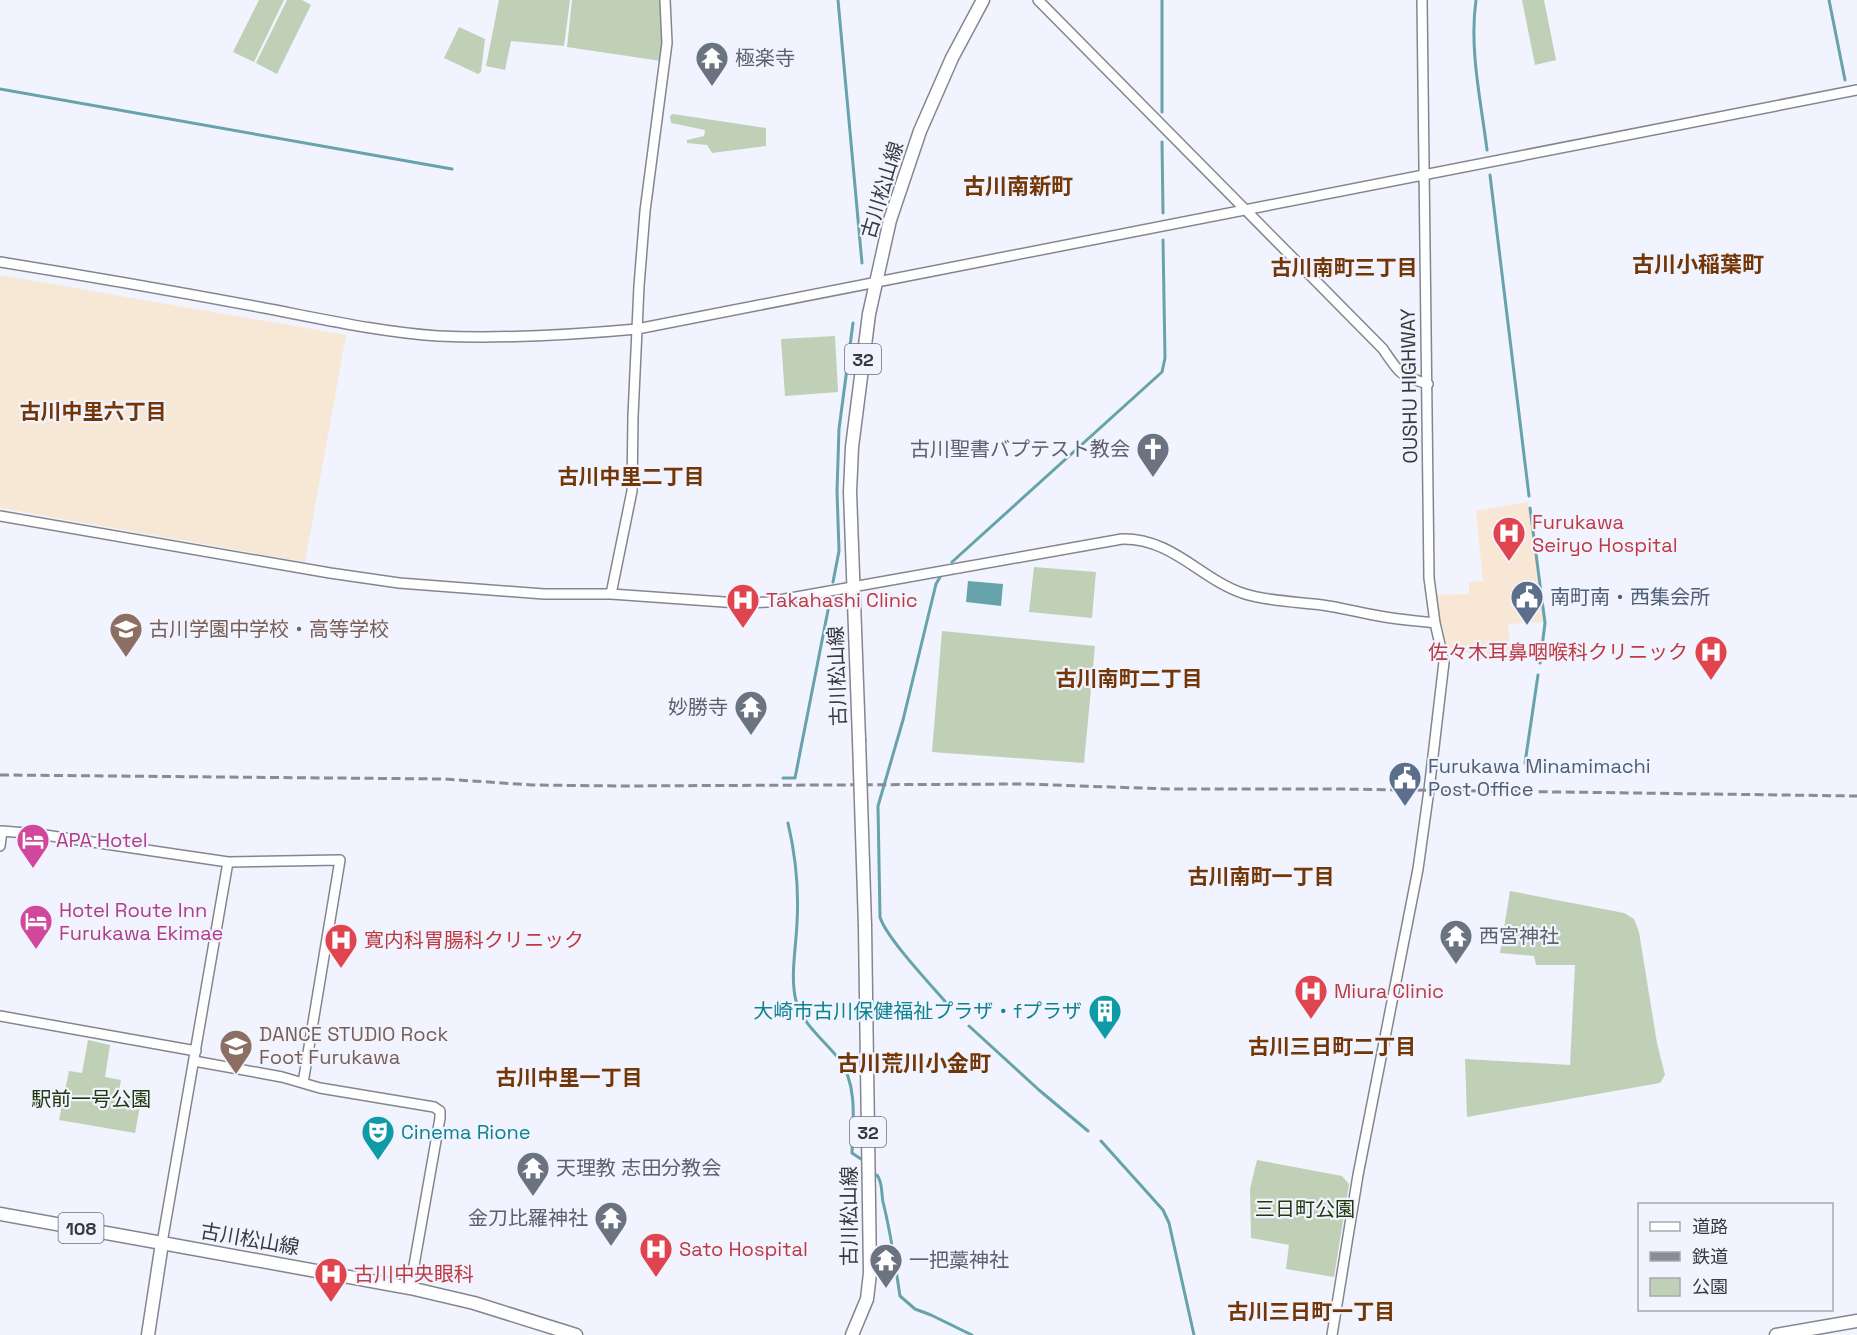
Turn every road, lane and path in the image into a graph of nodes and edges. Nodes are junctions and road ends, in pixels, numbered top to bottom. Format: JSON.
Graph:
{"nodes":[{"id":1,"x":665,"y":0,"type":"edge"},
{"id":2,"x":982,"y":0,"type":"edge"},
{"id":3,"x":1038,"y":0,"type":"edge"},
{"id":4,"x":1422,"y":0,"type":"edge"},
{"id":5,"x":1857,"y":90,"type":"edge"},
{"id":6,"x":1424,"y":176,"type":"junction"},
{"id":7,"x":1246,"y":210,"type":"junction"},
{"id":8,"x":0,"y":262,"type":"edge"},
{"id":9,"x":877,"y":281,"type":"junction"},
{"id":10,"x":637,"y":329,"type":"junction"},
{"id":11,"x":1428,"y":384,"type":"junction"},
{"id":12,"x":0,"y":516,"type":"edge"},
{"id":13,"x":854,"y":587,"type":"junction"},
{"id":14,"x":611,"y":594,"type":"junction"},
{"id":15,"x":1435,"y":623,"type":"junction"},
{"id":16,"x":0,"y":846,"type":"edge"},
{"id":17,"x":228,"y":862,"type":"junction"},
{"id":18,"x":0,"y":1016,"type":"edge"},
{"id":19,"x":195,"y":1056,"type":"junction"},
{"id":20,"x":303,"y":1083,"type":"junction"},
{"id":21,"x":0,"y":1214,"type":"edge"},
{"id":22,"x":162,"y":1243,"type":"junction"},
{"id":23,"x":410,"y":1288,"type":"junction"},
{"id":24,"x":1857,"y":1321,"type":"edge"},
{"id":25,"x":148,"y":1335,"type":"edge"},
{"id":26,"x":576,"y":1335,"type":"edge"},
{"id":27,"x":852,"y":1335,"type":"edge"},
{"id":28,"x":1332,"y":1335,"type":"edge"},
{"id":29,"x":1776,"y":1335,"type":"edge"}],
"edges":[{"from":1,"to":10,"type":"street"},
{"from":2,"to":9,"type":"main road","name":"古川松山線","number":"32"},
{"from":3,"to":7,"type":"street"},
{"from":4,"to":6,"type":"street","name":"OUSHU HIGHWAY"},
{"from":5,"to":6,"type":"street"},
{"from":6,"to":7,"type":"street"},
{"from":6,"to":11,"type":"street","name":"OUSHU HIGHWAY"},
{"from":7,"to":9,"type":"street"},
{"from":7,"to":11,"type":"street"},
{"from":8,"to":10,"type":"street"},
{"from":9,"to":10,"type":"street"},
{"from":9,"to":13,"type":"main road","name":"古川松山線","number":"32"},
{"from":10,"to":14,"type":"street"},
{"from":11,"to":15,"type":"street","name":"OUSHU HIGHWAY"},
{"from":12,"to":14,"type":"street"},
{"from":13,"to":14,"type":"street"},
{"from":13,"to":15,"type":"street"},
{"from":13,"to":27,"type":"main road","name":"古川松山線","number":"32","bridge":true},
{"from":15,"to":28,"type":"street","name":"OUSHU HIGHWAY"},
{"from":16,"to":17,"type":"street"},
{"from":17,"to":19,"type":"street"},
{"from":17,"to":20,"type":"street"},
{"from":18,"to":19,"type":"street"},
{"from":19,"to":20,"type":"street"},
{"from":19,"to":22,"type":"street"},
{"from":20,"to":23,"type":"street"},
{"from":21,"to":22,"type":"main road","number":"108"},
{"from":22,"to":23,"type":"main road","name":"古川松山線"},
{"from":22,"to":25,"type":"main road"},
{"from":23,"to":26,"type":"main road","name":"古川松山線"},
{"from":24,"to":29,"type":"main road"}]}
